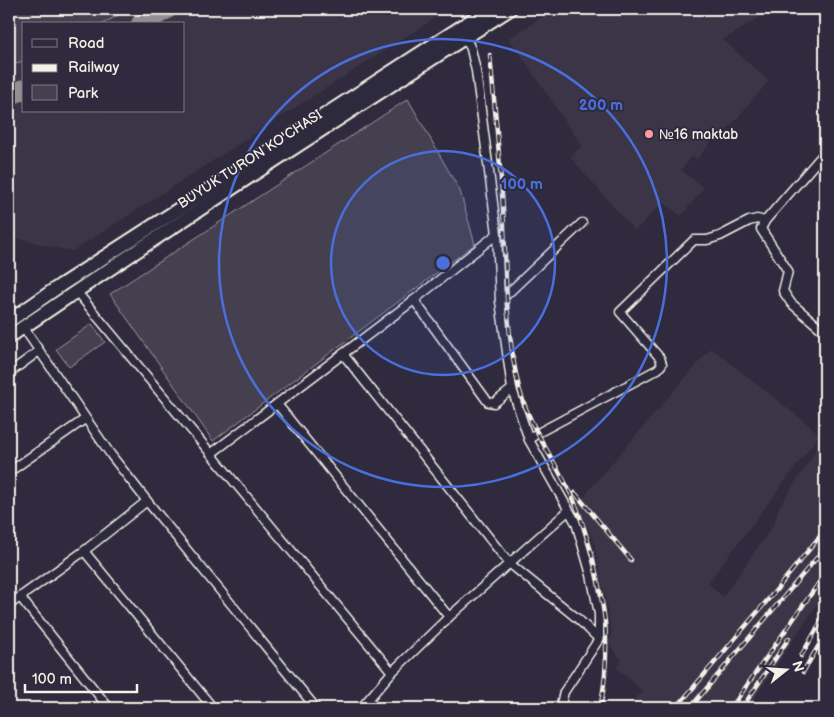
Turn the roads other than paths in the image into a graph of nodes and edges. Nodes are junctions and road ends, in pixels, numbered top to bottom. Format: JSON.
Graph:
{"nodes":[{"id":1,"x":489,"y":9,"type":"edge"},
{"id":2,"x":510,"y":9,"type":"edge"},
{"id":3,"x":463,"y":32,"type":"junction"},
{"id":4,"x":825,"y":152,"type":"edge"},
{"id":5,"x":766,"y":221,"type":"junction"},
{"id":6,"x":582,"y":223,"type":"dead end"},
{"id":7,"x":497,"y":234,"type":"junction"},
{"id":8,"x":76,"y":291,"type":"junction"},
{"id":9,"x":414,"y":300,"type":"junction"},
{"id":10,"x":500,"y":301,"type":"junction"},
{"id":11,"x":9,"y":320,"type":"edge"},
{"id":12,"x":23,"y":327,"type":"junction"},
{"id":13,"x":825,"y":332,"type":"edge"},
{"id":14,"x":9,"y":337,"type":"edge"},
{"id":15,"x":39,"y":351,"type":"junction"},
{"id":16,"x":343,"y":354,"type":"junction"},
{"id":17,"x":9,"y":372,"type":"edge"},
{"id":18,"x":512,"y":389,"type":"junction"},
{"id":19,"x":277,"y":404,"type":"junction"},
{"id":20,"x":85,"y":419,"type":"junction"},
{"id":21,"x":529,"y":440,"type":"junction"},
{"id":22,"x":212,"y":453,"type":"junction"},
{"id":23,"x":9,"y":472,"type":"edge"},
{"id":24,"x":147,"y":501,"type":"junction"},
{"id":25,"x":568,"y":510,"type":"junction"},
{"id":26,"x":84,"y":551,"type":"junction"},
{"id":27,"x":509,"y":563,"type":"junction"},
{"id":28,"x":20,"y":597,"type":"junction"},
{"id":29,"x":9,"y":605,"type":"edge"},
{"id":30,"x":449,"y":617,"type":"junction"},
{"id":31,"x":599,"y":639,"type":"junction"},
{"id":32,"x":392,"y":672,"type":"junction"},
{"id":33,"x":109,"y":708,"type":"edge"},
{"id":34,"x":213,"y":708,"type":"edge"},
{"id":35,"x":316,"y":708,"type":"edge"},
{"id":36,"x":361,"y":708,"type":"edge"},
{"id":37,"x":560,"y":708,"type":"edge"}],
"edges":[{"from":1,"to":3,"type":"main road","name":"BUYUK TURON KO'CHASI"},
{"from":2,"to":3,"type":"main road","name":"BUYUK TURON KO'CHASI"},
{"from":3,"to":7,"type":"street"},
{"from":3,"to":8,"type":"main road","name":"BUYUK TURON KO'CHASI"},
{"from":3,"to":11,"type":"main road","name":"BUYUK TURON KO'CHASI"},
{"from":4,"to":5,"type":"street"},
{"from":5,"to":13,"type":"street"},
{"from":5,"to":21,"type":"street"},
{"from":6,"to":10,"type":"street"},
{"from":7,"to":9,"type":"street"},
{"from":7,"to":10,"type":"street"},
{"from":8,"to":12,"type":"main road","name":"BUYUK TURON KO'CHASI"},
{"from":8,"to":22,"type":"street"},
{"from":9,"to":16,"type":"street"},
{"from":9,"to":18,"type":"street"},
{"from":10,"to":18,"type":"street"},
{"from":12,"to":14,"type":"main road","name":"BUYUK TURON KO'CHASI"},
{"from":12,"to":15,"type":"street"},
{"from":15,"to":17,"type":"street"},
{"from":15,"to":20,"type":"street"},
{"from":16,"to":19,"type":"street"},
{"from":16,"to":27,"type":"street"},
{"from":18,"to":21,"type":"street"},
{"from":19,"to":22,"type":"street"},
{"from":19,"to":30,"type":"street"},
{"from":20,"to":23,"type":"street"},
{"from":20,"to":24,"type":"street"},
{"from":21,"to":25,"type":"street"},
{"from":22,"to":32,"type":"street"},
{"from":24,"to":26,"type":"street"},
{"from":24,"to":35,"type":"street"},
{"from":25,"to":27,"type":"street"},
{"from":25,"to":31,"type":"street"},
{"from":26,"to":28,"type":"street"},
{"from":26,"to":34,"type":"street"},
{"from":27,"to":30,"type":"street"},
{"from":27,"to":31,"type":"street"},
{"from":28,"to":29,"type":"street"},
{"from":28,"to":33,"type":"street"},
{"from":30,"to":32,"type":"street"},
{"from":31,"to":37,"type":"street"},
{"from":32,"to":36,"type":"street"}]}
